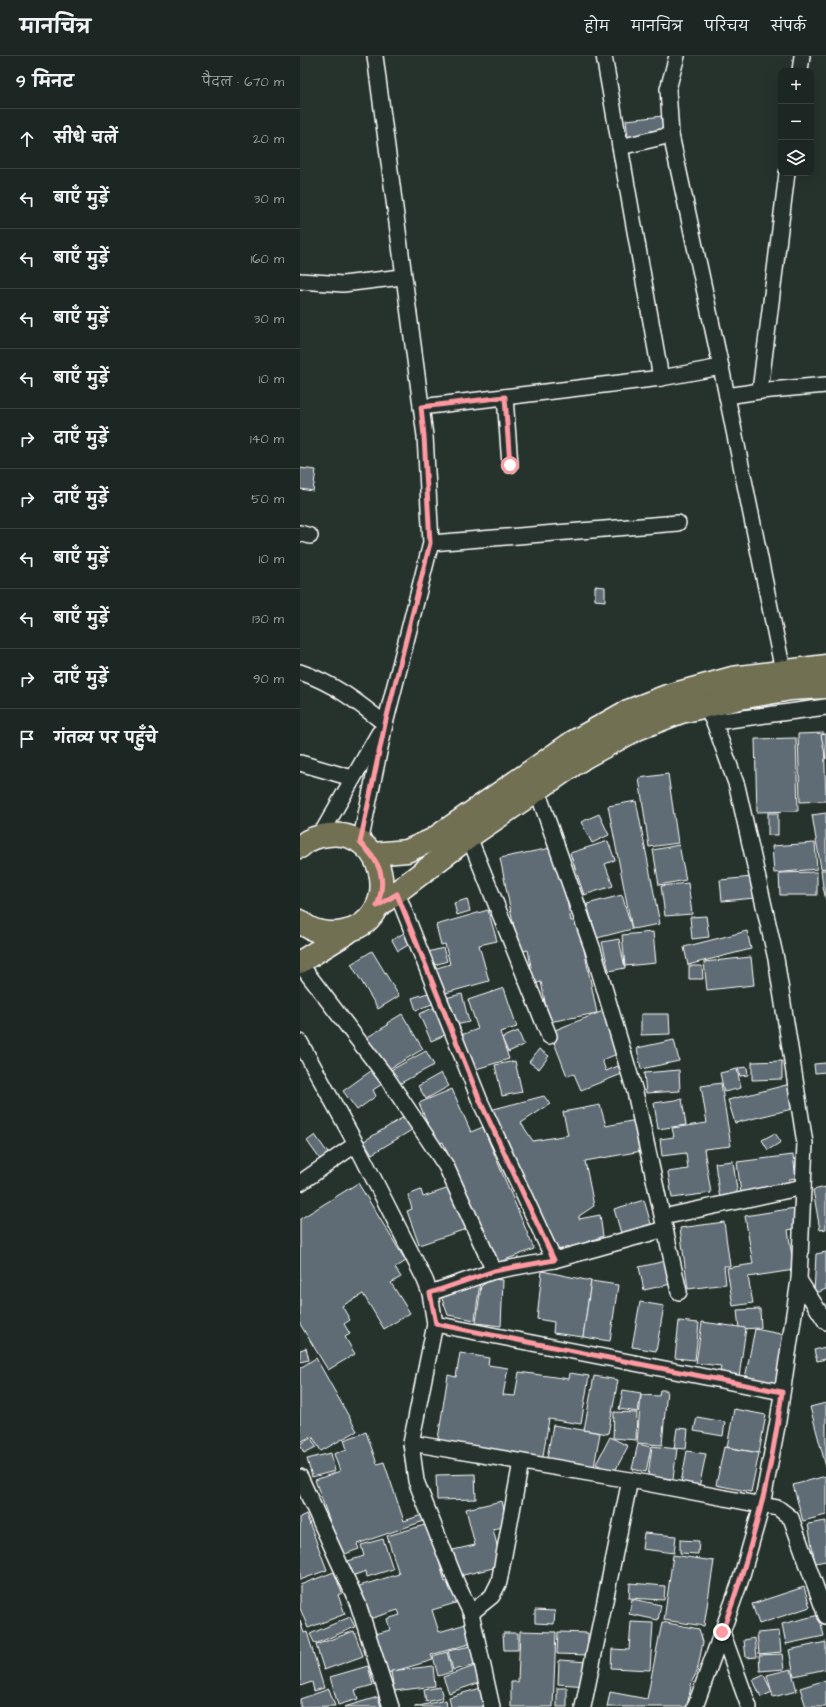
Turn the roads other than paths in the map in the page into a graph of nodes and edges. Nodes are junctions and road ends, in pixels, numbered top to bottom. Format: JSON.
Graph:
{"nodes":[{"id":1,"x":375,"y":56,"type":"edge"},
{"id":2,"x":604,"y":56,"type":"edge"},
{"id":3,"x":678,"y":56,"type":"edge"},
{"id":4,"x":802,"y":56,"type":"edge"},
{"id":5,"x":800,"y":68,"type":"edge"},
{"id":6,"x":670,"y":135,"type":"junction"},
{"id":7,"x":620,"y":147,"type":"junction"},
{"id":8,"x":787,"y":176,"type":"edge"},
{"id":9,"x":402,"y":277,"type":"junction"},
{"id":10,"x":300,"y":281,"type":"edge"},
{"id":11,"x":721,"y":367,"type":"junction"},
{"id":12,"x":661,"y":378,"type":"junction"},
{"id":13,"x":826,"y":385,"type":"edge"},
{"id":14,"x":760,"y":391,"type":"junction"},
{"id":15,"x":727,"y":396,"type":"junction"},
{"id":16,"x":505,"y":397,"type":"junction"},
{"id":17,"x":421,"y":407,"type":"junction"},
{"id":18,"x":510,"y":465,"type":"dead end"},
{"id":19,"x":678,"y":523,"type":"dead end"},
{"id":20,"x":430,"y":543,"type":"junction"},
{"id":21,"x":826,"y":666,"type":"edge"},
{"id":22,"x":783,"y":670,"type":"junction"},
{"id":23,"x":300,"y":672,"type":"edge"},
{"id":24,"x":826,"y":687,"type":"edge"},
{"id":25,"x":694,"y":689,"type":"junction"},
{"id":26,"x":826,"y":707,"type":"edge"},
{"id":27,"x":710,"y":715,"type":"junction"},
{"id":28,"x":385,"y":724,"type":"junction"},
{"id":29,"x":300,"y":763,"type":"edge"},
{"id":30,"x":352,"y":778,"type":"junction"},
{"id":31,"x":537,"y":790,"type":"junction"},
{"id":32,"x":320,"y":836,"type":"junction"},
{"id":33,"x":469,"y":837,"type":"junction"},
{"id":34,"x":300,"y":847,"type":"edge"},
{"id":35,"x":366,"y":848,"type":"junction"},
{"id":36,"x":397,"y":894,"type":"junction"},
{"id":37,"x":377,"y":906,"type":"junction"},
{"id":38,"x":300,"y":921,"type":"edge"},
{"id":39,"x":363,"y":923,"type":"junction"},
{"id":40,"x":300,"y":963,"type":"edge"},
{"id":41,"x":549,"y":1036,"type":"dead end"},
{"id":42,"x":300,"y":1042,"type":"edge"},
{"id":43,"x":356,"y":1144,"type":"junction"},
{"id":44,"x":300,"y":1183,"type":"edge"},
{"id":45,"x":803,"y":1187,"type":"junction"},
{"id":46,"x":664,"y":1223,"type":"junction"},
{"id":47,"x":554,"y":1260,"type":"junction"},
{"id":48,"x":494,"y":1271,"type":"junction"},
{"id":49,"x":799,"y":1280,"type":"junction"},
{"id":50,"x":679,"y":1292,"type":"dead end"},
{"id":51,"x":430,"y":1293,"type":"junction"},
{"id":52,"x":826,"y":1322,"type":"edge"},
{"id":53,"x":436,"y":1324,"type":"junction"},
{"id":54,"x":782,"y":1392,"type":"junction"},
{"id":55,"x":411,"y":1443,"type":"junction"},
{"id":56,"x":521,"y":1462,"type":"junction"},
{"id":57,"x":300,"y":1477,"type":"edge"},
{"id":58,"x":630,"y":1480,"type":"junction"},
{"id":59,"x":762,"y":1505,"type":"junction"},
{"id":60,"x":471,"y":1613,"type":"junction"},
{"id":61,"x":826,"y":1616,"type":"edge"},
{"id":62,"x":722,"y":1632,"type":"junction"},
{"id":63,"x":391,"y":1707,"type":"edge"},
{"id":64,"x":492,"y":1707,"type":"edge"},
{"id":65,"x":583,"y":1707,"type":"edge"},
{"id":66,"x":695,"y":1707,"type":"edge"},
{"id":67,"x":749,"y":1707,"type":"edge"}],
"edges":[{"from":1,"to":9,"type":"street"},
{"from":2,"to":7,"type":"street"},
{"from":3,"to":6,"type":"street"},
{"from":4,"to":5,"type":"street"},
{"from":6,"to":7,"type":"street"},
{"from":6,"to":11,"type":"street"},
{"from":7,"to":12,"type":"street"},
{"from":8,"to":14,"type":"street"},
{"from":9,"to":10,"type":"street"},
{"from":9,"to":17,"type":"street"},
{"from":11,"to":12,"type":"street"},
{"from":11,"to":15,"type":"street"},
{"from":12,"to":16,"type":"street"},
{"from":13,"to":14,"type":"street"},
{"from":14,"to":15,"type":"street"},
{"from":15,"to":22,"type":"street"},
{"from":16,"to":17,"type":"street"},
{"from":16,"to":18,"type":"street"},
{"from":17,"to":20,"type":"street"},
{"from":19,"to":20,"type":"street"},
{"from":20,"to":28,"type":"street"},
{"from":21,"to":22,"type":"main road"},
{"from":22,"to":25,"type":"main road"},
{"from":23,"to":28,"type":"street"},
{"from":24,"to":27,"type":"main road"},
{"from":25,"to":27,"type":"street"},
{"from":25,"to":35,"type":"main road"},
{"from":26,"to":27,"type":"street"},
{"from":27,"to":31,"type":"main road"},
{"from":27,"to":45,"type":"street"},
{"from":28,"to":30,"type":"street"},
{"from":28,"to":35,"type":"street"},
{"from":29,"to":30,"type":"street"},
{"from":30,"to":32,"type":"street"},
{"from":31,"to":33,"type":"main road"},
{"from":31,"to":46,"type":"street"},
{"from":32,"to":34,"type":"main road"},
{"from":32,"to":35,"type":"main road"},
{"from":33,"to":36,"type":"main road"},
{"from":33,"to":41,"type":"street"},
{"from":35,"to":37,"type":"main road"},
{"from":36,"to":37,"type":"main road"},
{"from":36,"to":47,"type":"street"},
{"from":37,"to":39,"type":"main road"},
{"from":38,"to":39,"type":"main road"},
{"from":39,"to":40,"type":"main road"},
{"from":40,"to":48,"type":"street"},
{"from":42,"to":43,"type":"street"},
{"from":43,"to":44,"type":"street"},
{"from":43,"to":51,"type":"street"},
{"from":45,"to":46,"type":"street"},
{"from":45,"to":49,"type":"street"},
{"from":46,"to":47,"type":"street"},
{"from":46,"to":50,"type":"street"},
{"from":47,"to":48,"type":"street"},
{"from":48,"to":51,"type":"street"},
{"from":49,"to":52,"type":"street"},
{"from":49,"to":54,"type":"street"},
{"from":51,"to":53,"type":"street"},
{"from":53,"to":54,"type":"street"},
{"from":53,"to":55,"type":"street"},
{"from":54,"to":59,"type":"street"},
{"from":55,"to":56,"type":"street"},
{"from":55,"to":60,"type":"street"},
{"from":56,"to":58,"type":"street"},
{"from":56,"to":60,"type":"street"},
{"from":57,"to":63,"type":"street"},
{"from":58,"to":59,"type":"street"},
{"from":58,"to":65,"type":"street"},
{"from":59,"to":61,"type":"street"},
{"from":59,"to":62,"type":"street"},
{"from":60,"to":64,"type":"street"},
{"from":62,"to":66,"type":"street"},
{"from":62,"to":67,"type":"street"}]}
